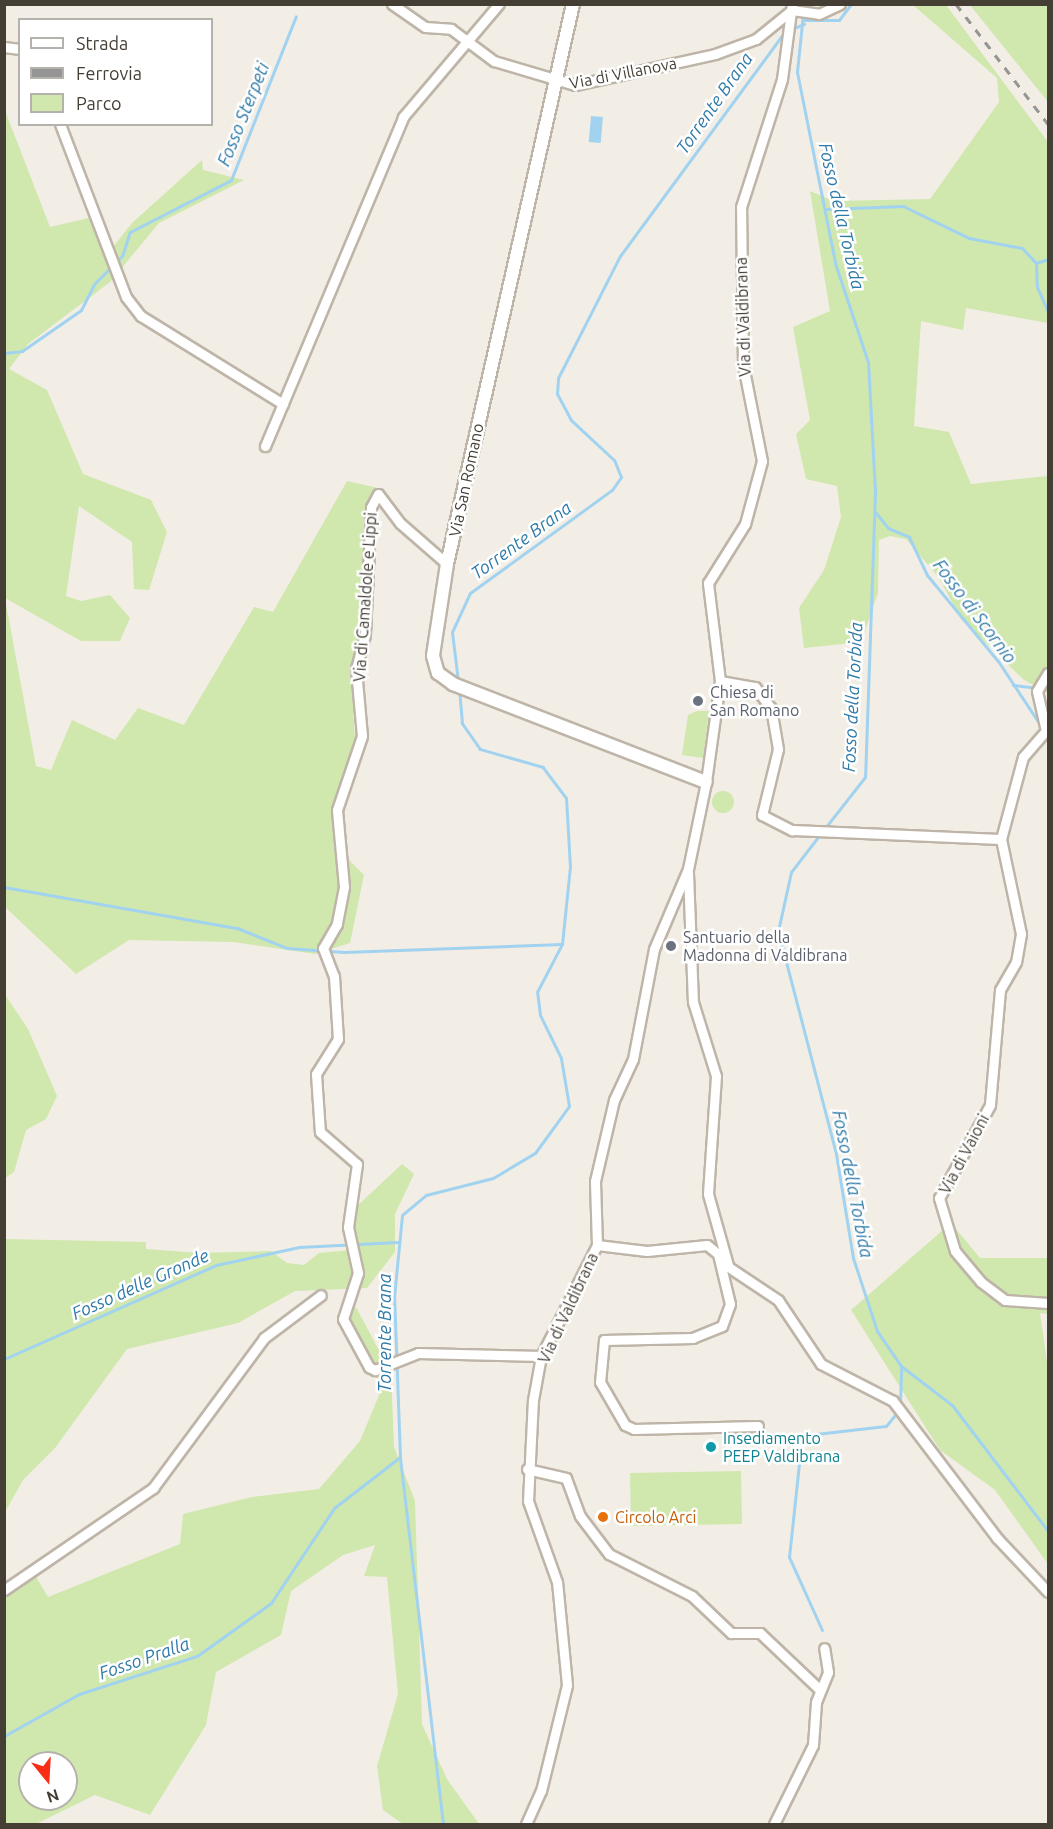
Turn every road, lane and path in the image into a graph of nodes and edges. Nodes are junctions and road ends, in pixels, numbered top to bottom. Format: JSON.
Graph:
{"nodes":[{"id":1,"x":392,"y":4,"type":"edge"},
{"id":2,"x":499,"y":4,"type":"edge"},
{"id":3,"x":573,"y":4,"type":"edge"},
{"id":4,"x":840,"y":4,"type":"edge"},
{"id":5,"x":792,"y":7,"type":"edge"},
{"id":6,"x":466,"y":38,"type":"junction"},
{"id":7,"x":555,"y":84,"type":"junction"},
{"id":8,"x":61,"y":126,"type":"edge"},
{"id":9,"x":283,"y":404,"type":"junction"},
{"id":10,"x":265,"y":446,"type":"dead end"},
{"id":11,"x":447,"y":564,"type":"junction"},
{"id":12,"x":1048,"y":673,"type":"edge"},
{"id":13,"x":720,"y":681,"type":"junction"},
{"id":14,"x":706,"y":782,"type":"junction"},
{"id":15,"x":1001,"y":839,"type":"junction"},
{"id":16,"x":688,"y":869,"type":"junction"},
{"id":17,"x":597,"y":1245,"type":"junction"},
{"id":18,"x":724,"y":1263,"type":"junction"},
{"id":19,"x":321,"y":1295,"type":"dead end"},
{"id":20,"x":1048,"y":1303,"type":"edge"},
{"id":21,"x":542,"y":1356,"type":"junction"},
{"id":22,"x":758,"y":1426,"type":"dead end"},
{"id":23,"x":527,"y":1469,"type":"junction"},
{"id":24,"x":4,"y":1590,"type":"edge"},
{"id":25,"x":1048,"y":1592,"type":"edge"},
{"id":26,"x":824,"y":1648,"type":"dead end"},
{"id":27,"x":820,"y":1690,"type":"junction"},
{"id":28,"x":526,"y":1824,"type":"edge"},
{"id":29,"x":774,"y":1824,"type":"edge"}],
"edges":[{"from":1,"to":6,"type":"street","name":"Via di Villanova"},
{"from":2,"to":6,"type":"street"},
{"from":3,"to":7,"type":"street","name":"Via San Romano"},
{"from":4,"to":5,"type":"street"},
{"from":5,"to":7,"type":"street","name":"Via di Villanova"},
{"from":5,"to":13,"type":"street","name":"Via di Valdibrana"},
{"from":6,"to":7,"type":"street","name":"Via di Villanova"},
{"from":6,"to":9,"type":"street"},
{"from":7,"to":11,"type":"street","name":"Via San Romano"},
{"from":8,"to":9,"type":"street"},
{"from":9,"to":10,"type":"street"},
{"from":11,"to":14,"type":"street","name":"Via San Romano"},
{"from":11,"to":21,"type":"street","name":"Via di Camaldole e Lippi"},
{"from":12,"to":15,"type":"street","name":"Via di Vaioni"},
{"from":13,"to":14,"type":"street","name":"Via di Valdibrana"},
{"from":13,"to":15,"type":"street"},
{"from":14,"to":16,"type":"street","name":"Via di Valdibrana"},
{"from":15,"to":20,"type":"street","name":"Via di Vaioni"},
{"from":16,"to":17,"type":"street","name":"Via di Valdibrana"},
{"from":16,"to":18,"type":"street","name":"Via di Valdibrana"},
{"from":17,"to":18,"type":"street","name":"Via di Valdibrana"},
{"from":17,"to":21,"type":"street","name":"Via di Valdibrana"},
{"from":18,"to":22,"type":"street","name":"Via di Valdibrana"},
{"from":18,"to":25,"type":"street"},
{"from":19,"to":24,"type":"street"},
{"from":21,"to":23,"type":"street","name":"Via di Valdibrana"},
{"from":23,"to":27,"type":"street"},
{"from":23,"to":28,"type":"street","name":"Via di Valdibrana"},
{"from":26,"to":27,"type":"street"},
{"from":27,"to":29,"type":"street"}]}
